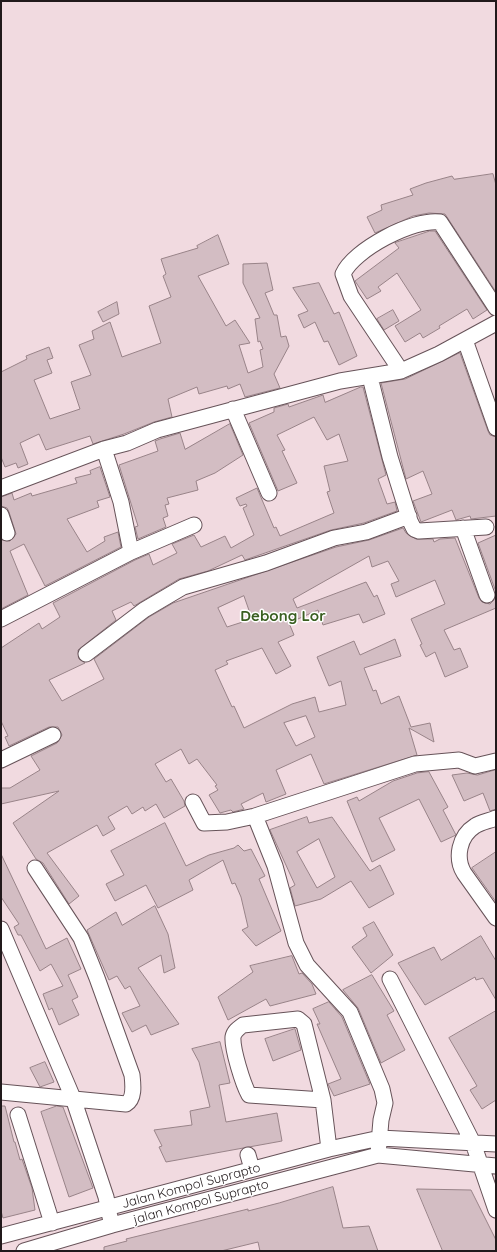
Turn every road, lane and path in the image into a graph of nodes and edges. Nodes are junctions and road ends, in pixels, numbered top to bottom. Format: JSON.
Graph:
{"nodes":[{"id":1,"x":496,"y":308,"type":"edge"},
{"id":2,"x":496,"y":322,"type":"edge"},
{"id":3,"x":465,"y":340,"type":"junction"},
{"id":4,"x":400,"y":370,"type":"junction"},
{"id":5,"x":370,"y":377,"type":"junction"},
{"id":6,"x":233,"y":410,"type":"junction"},
{"id":7,"x":496,"y":428,"type":"edge"},
{"id":8,"x":104,"y":449,"type":"junction"},
{"id":9,"x":1,"y":488,"type":"edge"},
{"id":10,"x":269,"y":493,"type":"dead end"},
{"id":11,"x":1,"y":516,"type":"edge"},
{"id":12,"x":409,"y":516,"type":"junction"},
{"id":13,"x":194,"y":524,"type":"dead end"},
{"id":14,"x":486,"y":527,"type":"dead end"},
{"id":15,"x":464,"y":528,"type":"junction"},
{"id":16,"x":7,"y":533,"type":"dead end"},
{"id":17,"x":131,"y":552,"type":"junction"},
{"id":18,"x":487,"y":595,"type":"dead end"},
{"id":19,"x":1,"y":619,"type":"edge"},
{"id":20,"x":86,"y":654,"type":"dead end"},
{"id":21,"x":54,"y":735,"type":"dead end"},
{"id":22,"x":1,"y":760,"type":"edge"},
{"id":23,"x":496,"y":761,"type":"edge"},
{"id":24,"x":193,"y":802,"type":"dead end"},
{"id":25,"x":256,"y":816,"type":"junction"},
{"id":26,"x":496,"y":818,"type":"edge"},
{"id":27,"x":35,"y":868,"type":"dead end"},
{"id":28,"x":496,"y":918,"type":"edge"},
{"id":29,"x":1,"y":929,"type":"edge"},
{"id":30,"x":390,"y":979,"type":"dead end"},
{"id":31,"x":1,"y":1092,"type":"edge"},
{"id":32,"x":73,"y":1098,"type":"junction"},
{"id":33,"x":323,"y":1100,"type":"junction"},
{"id":34,"x":18,"y":1115,"type":"dead end"},
{"id":35,"x":380,"y":1138,"type":"junction"},
{"id":36,"x":473,"y":1143,"type":"junction"},
{"id":37,"x":496,"y":1144,"type":"edge"},
{"id":38,"x":329,"y":1149,"type":"junction"},
{"id":39,"x":378,"y":1156,"type":"junction"},
{"id":40,"x":481,"y":1165,"type":"junction"},
{"id":41,"x":496,"y":1166,"type":"edge"},
{"id":42,"x":109,"y":1208,"type":"junction"},
{"id":43,"x":496,"y":1210,"type":"edge"},
{"id":44,"x":52,"y":1223,"type":"junction"},
{"id":45,"x":112,"y":1225,"type":"junction"},
{"id":46,"x":6,"y":1235,"type":"edge"},
{"id":47,"x":16,"y":1251,"type":"edge"},
{"id":48,"x":24,"y":1251,"type":"edge"}],
"edges":[{"from":1,"to":4,"type":"street"},
{"from":2,"to":3,"type":"street"},
{"from":3,"to":4,"type":"street"},
{"from":3,"to":7,"type":"street"},
{"from":4,"to":5,"type":"street"},
{"from":5,"to":6,"type":"street"},
{"from":5,"to":12,"type":"street"},
{"from":6,"to":8,"type":"street"},
{"from":6,"to":10,"type":"street"},
{"from":8,"to":9,"type":"street"},
{"from":8,"to":17,"type":"street"},
{"from":11,"to":16,"type":"street"},
{"from":12,"to":15,"type":"street"},
{"from":12,"to":20,"type":"street"},
{"from":13,"to":17,"type":"street"},
{"from":14,"to":15,"type":"street"},
{"from":15,"to":18,"type":"street"},
{"from":17,"to":19,"type":"street"},
{"from":21,"to":22,"type":"street"},
{"from":23,"to":25,"type":"street"},
{"from":24,"to":25,"type":"street"},
{"from":25,"to":35,"type":"street"},
{"from":26,"to":28,"type":"street"},
{"from":27,"to":32,"type":"street"},
{"from":29,"to":32,"type":"street"},
{"from":30,"to":36,"type":"street"},
{"from":31,"to":32,"type":"street"},
{"from":32,"to":42,"type":"street"},
{"from":33,"to":33,"type":"street"},
{"from":33,"to":38,"type":"street"},
{"from":34,"to":44,"type":"street"},
{"from":35,"to":36,"type":"street","name":"Jalan Kompol Suprapto"},
{"from":35,"to":38,"type":"street","name":"Jalan Kompol Suprapto"},
{"from":35,"to":39,"type":"street"},
{"from":36,"to":37,"type":"street","name":"Jalan Kompol Suprapto"},
{"from":36,"to":40,"type":"street"},
{"from":38,"to":42,"type":"street","name":"Jalan Kompol Suprapto"},
{"from":39,"to":40,"type":"street","name":"jalan Kompol Suprapto"},
{"from":39,"to":45,"type":"street","name":"jalan Kompol Suprapto"},
{"from":40,"to":41,"type":"street","name":"jalan Kompol Suprapto"},
{"from":40,"to":43,"type":"street"},
{"from":42,"to":44,"type":"street","name":"Jalan Kompol Suprapto"},
{"from":42,"to":45,"type":"street"},
{"from":44,"to":46,"type":"street","name":"Jalan Kompol Suprapto"},
{"from":45,"to":48,"type":"street","name":"jalan Kompol Suprapto"},
{"from":46,"to":47,"type":"street"}]}
